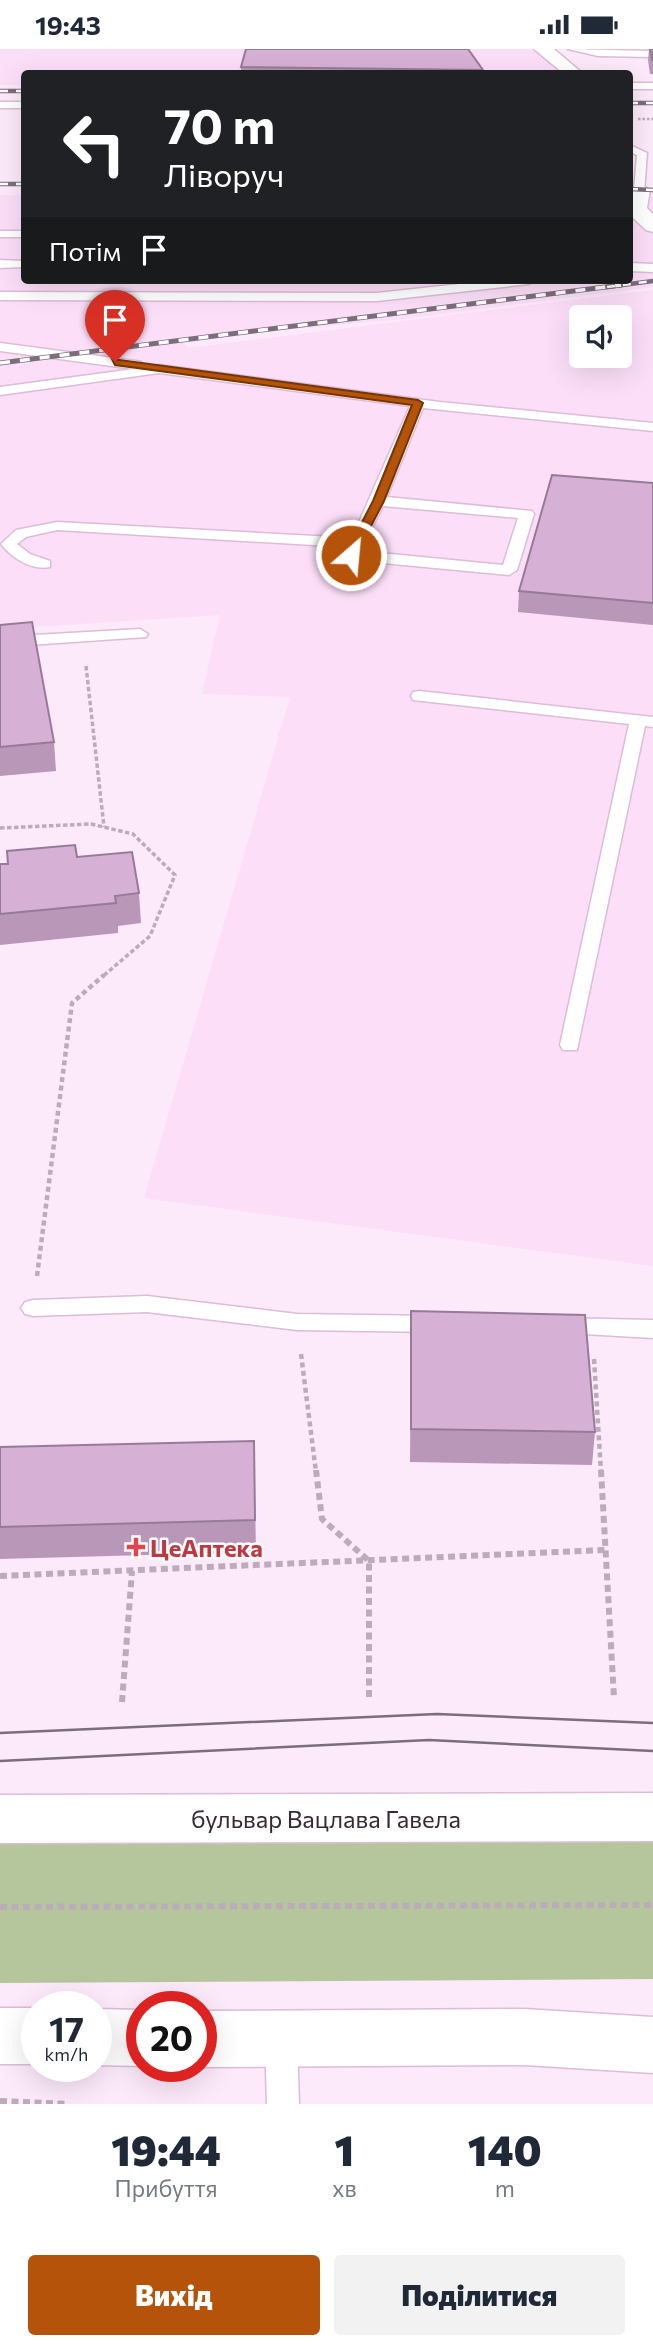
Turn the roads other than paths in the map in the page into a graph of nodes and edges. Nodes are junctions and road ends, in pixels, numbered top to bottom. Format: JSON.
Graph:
{"nodes":[{"id":1,"x":543,"y":49,"type":"edge"},
{"id":2,"x":573,"y":49,"type":"edge"},
{"id":3,"x":653,"y":54,"type":"edge"},
{"id":4,"x":569,"y":70,"type":"edge"},
{"id":5,"x":633,"y":86,"type":"edge"},
{"id":6,"x":653,"y":86,"type":"edge"},
{"id":7,"x":0,"y":104,"type":"edge"},
{"id":8,"x":21,"y":105,"type":"edge"},
{"id":9,"x":633,"y":149,"type":"edge"},
{"id":10,"x":640,"y":190,"type":"joint"},
{"id":11,"x":653,"y":226,"type":"edge"},
{"id":12,"x":0,"y":234,"type":"edge"},
{"id":13,"x":21,"y":234,"type":"edge"},
{"id":14,"x":0,"y":264,"type":"edge"},
{"id":15,"x":21,"y":264,"type":"edge"},
{"id":16,"x":633,"y":267,"type":"edge"},
{"id":17,"x":653,"y":268,"type":"edge"},
{"id":18,"x":493,"y":284,"type":"edge"},
{"id":19,"x":0,"y":296,"type":"edge"},
{"id":20,"x":0,"y":347,"type":"edge"},
{"id":21,"x":159,"y":369,"type":"junction"},
{"id":22,"x":0,"y":391,"type":"edge"},
{"id":23,"x":418,"y":403,"type":"junction"},
{"id":24,"x":653,"y":427,"type":"edge"},
{"id":25,"x":378,"y":501,"type":"junction"},
{"id":26,"x":358,"y":543,"type":"junction"},
{"id":27,"x":45,"y":564,"type":"dead end"},
{"id":28,"x":140,"y":634,"type":"dead end"},
{"id":29,"x":0,"y":642,"type":"edge"},
{"id":30,"x":419,"y":696,"type":"dead end"},
{"id":31,"x":645,"y":722,"type":"edge"},
{"id":32,"x":570,"y":1045,"type":"dead end"},
{"id":33,"x":33,"y":1308,"type":"road end"},
{"id":34,"x":458,"y":1324,"type":"edge"},
{"id":35,"x":538,"y":1326,"type":"edge"},
{"id":36,"x":653,"y":1328,"type":"edge"},
{"id":37,"x":653,"y":1818,"type":"edge"},
{"id":38,"x":0,"y":1819,"type":"edge"},
{"id":39,"x":0,"y":2036,"type":"edge"},
{"id":40,"x":21,"y":2036,"type":"edge"},
{"id":41,"x":217,"y":2039,"type":"edge"},
{"id":42,"x":281,"y":2040,"type":"junction"},
{"id":43,"x":653,"y":2045,"type":"edge"},
{"id":44,"x":283,"y":2104,"type":"edge"}],
"edges":[{"from":1,"to":4,"type":"main road"},
{"from":2,"to":3,"type":"lane"},
{"from":5,"to":6,"type":"lane"},
{"from":7,"to":8,"type":"lane"},
{"from":9,"to":10,"type":"lane"},
{"from":10,"to":11,"type":"main road"},
{"from":12,"to":13,"type":"lane"},
{"from":14,"to":15,"type":"lane"},
{"from":16,"to":17,"type":"lane"},
{"from":18,"to":19,"type":"lane"},
{"from":20,"to":21,"type":"lane"},
{"from":21,"to":22,"type":"lane"},
{"from":21,"to":23,"type":"lane"},
{"from":23,"to":24,"type":"lane"},
{"from":23,"to":25,"type":"lane"},
{"from":25,"to":26,"type":"lane"},
{"from":25,"to":26,"type":"lane"},
{"from":26,"to":27,"type":"lane"},
{"from":28,"to":29,"type":"lane"},
{"from":30,"to":31,"type":"lane"},
{"from":31,"to":32,"type":"lane"},
{"from":33,"to":34,"type":"lane"},
{"from":35,"to":36,"type":"lane"},
{"from":37,"to":38,"type":"main road","name":"бульвар Вацлава Гавела"},
{"from":39,"to":40,"type":"main road"},
{"from":41,"to":42,"type":"main road"},
{"from":42,"to":43,"type":"main road"},
{"from":42,"to":44,"type":"lane"}]}
